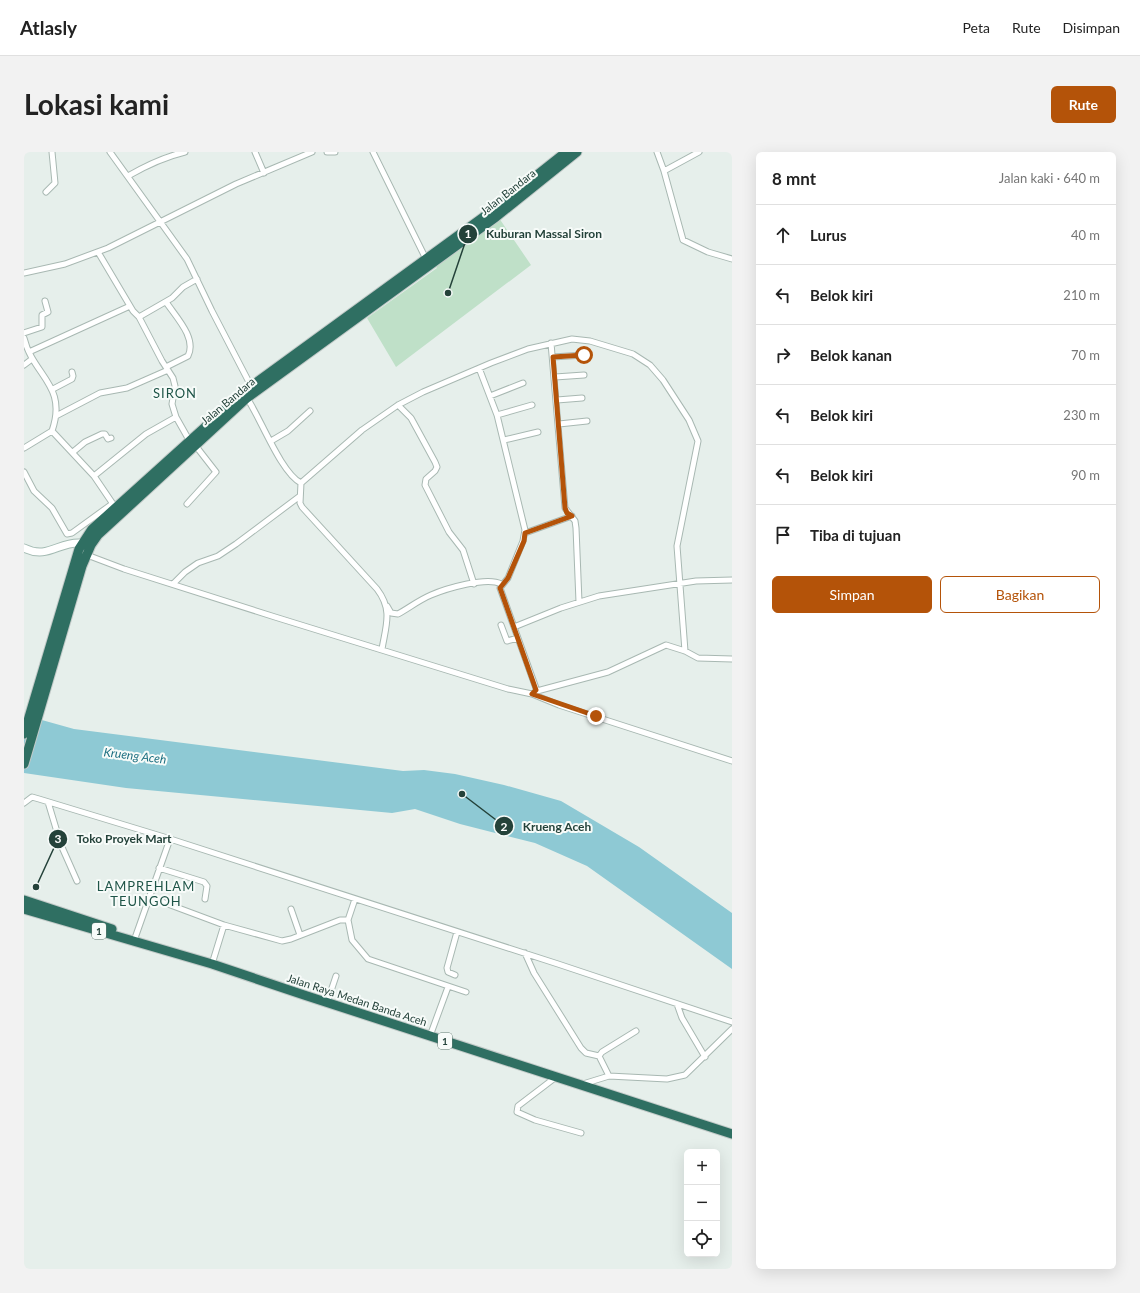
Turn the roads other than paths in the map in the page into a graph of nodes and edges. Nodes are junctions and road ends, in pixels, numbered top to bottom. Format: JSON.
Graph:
{"nodes":[{"id":1,"x":52,"y":152,"type":"edge"},
{"id":2,"x":110,"y":152,"type":"edge"},
{"id":3,"x":185,"y":152,"type":"edge"},
{"id":4,"x":255,"y":152,"type":"edge"},
{"id":5,"x":312,"y":152,"type":"edge"},
{"id":6,"x":327,"y":152,"type":"edge"},
{"id":7,"x":335,"y":152,"type":"edge"},
{"id":8,"x":372,"y":152,"type":"edge"},
{"id":9,"x":566,"y":152,"type":"edge"},
{"id":10,"x":577,"y":152,"type":"edge"},
{"id":11,"x":657,"y":152,"type":"edge"},
{"id":12,"x":699,"y":152,"type":"edge"},
{"id":13,"x":664,"y":171,"type":"junction"},
{"id":14,"x":264,"y":172,"type":"junction"},
{"id":15,"x":128,"y":176,"type":"junction"},
{"id":16,"x":46,"y":192,"type":"dead end"},
{"id":17,"x":161,"y":223,"type":"junction"},
{"id":18,"x":98,"y":252,"type":"junction"},
{"id":19,"x":426,"y":258,"type":"junction"},
{"id":20,"x":732,"y":259,"type":"edge"},
{"id":21,"x":24,"y":273,"type":"edge"},
{"id":22,"x":197,"y":279,"type":"junction"},
{"id":23,"x":45,"y":301,"type":"dead end"},
{"id":24,"x":166,"y":302,"type":"junction"},
{"id":25,"x":130,"y":306,"type":"junction"},
{"id":26,"x":138,"y":317,"type":"junction"},
{"id":27,"x":24,"y":333,"type":"edge"},
{"id":28,"x":24,"y":338,"type":"edge"},
{"id":29,"x":551,"y":343,"type":"junction"},
{"id":30,"x":29,"y":352,"type":"junction"},
{"id":31,"x":584,"y":355,"type":"dead end"},
{"id":32,"x":553,"y":357,"type":"junction"},
{"id":33,"x":32,"y":359,"type":"junction"},
{"id":34,"x":24,"y":365,"type":"edge"},
{"id":35,"x":479,"y":368,"type":"junction"},
{"id":36,"x":167,"y":369,"type":"junction"},
{"id":37,"x":72,"y":372,"type":"dead end"},
{"id":38,"x":584,"y":375,"type":"dead end"},
{"id":39,"x":554,"y":377,"type":"junction"},
{"id":40,"x":523,"y":383,"type":"dead end"},
{"id":41,"x":251,"y":386,"type":"junction"},
{"id":42,"x":53,"y":389,"type":"junction"},
{"id":43,"x":490,"y":396,"type":"junction"},
{"id":44,"x":247,"y":398,"type":"junction"},
{"id":45,"x":582,"y":398,"type":"dead end"},
{"id":46,"x":557,"y":400,"type":"junction"},
{"id":47,"x":398,"y":405,"type":"junction"},
{"id":48,"x":532,"y":405,"type":"dead end"},
{"id":49,"x":310,"y":411,"type":"dead end"},
{"id":50,"x":497,"y":415,"type":"junction"},
{"id":51,"x":56,"y":416,"type":"junction"},
{"id":52,"x":176,"y":417,"type":"junction"},
{"id":53,"x":586,"y":421,"type":"dead end"},
{"id":54,"x":559,"y":424,"type":"junction"},
{"id":55,"x":52,"y":431,"type":"junction"},
{"id":56,"x":538,"y":432,"type":"dead end"},
{"id":57,"x":111,"y":438,"type":"dead end"},
{"id":58,"x":504,"y":440,"type":"junction"},
{"id":59,"x":271,"y":441,"type":"junction"},
{"id":60,"x":192,"y":443,"type":"junction"},
{"id":61,"x":24,"y":448,"type":"edge"},
{"id":62,"x":73,"y":452,"type":"junction"},
{"id":63,"x":24,"y":472,"type":"edge"},
{"id":64,"x":94,"y":476,"type":"junction"},
{"id":65,"x":301,"y":482,"type":"junction"},
{"id":66,"x":141,"y":492,"type":"junction"},
{"id":67,"x":300,"y":496,"type":"junction"},
{"id":68,"x":187,"y":504,"type":"dead end"},
{"id":69,"x":114,"y":506,"type":"junction"},
{"id":70,"x":572,"y":516,"type":"junction"},
{"id":71,"x":525,"y":533,"type":"junction"},
{"id":72,"x":69,"y":534,"type":"junction"},
{"id":73,"x":72,"y":543,"type":"junction"},
{"id":74,"x":81,"y":544,"type":"junction"},
{"id":75,"x":24,"y":548,"type":"edge"},
{"id":76,"x":87,"y":555,"type":"junction"},
{"id":77,"x":79,"y":563,"type":"junction"},
{"id":78,"x":732,"y":580,"type":"edge"},
{"id":79,"x":679,"y":583,"type":"junction"},
{"id":80,"x":173,"y":584,"type":"junction"},
{"id":81,"x":474,"y":584,"type":"junction"},
{"id":82,"x":501,"y":584,"type":"junction"},
{"id":83,"x":579,"y":602,"type":"junction"},
{"id":84,"x":387,"y":606,"type":"junction"},
{"id":85,"x":501,"y":625,"type":"dead end"},
{"id":86,"x":514,"y":627,"type":"junction"},
{"id":87,"x":518,"y":638,"type":"junction"},
{"id":88,"x":382,"y":650,"type":"junction"},
{"id":89,"x":685,"y":651,"type":"junction"},
{"id":90,"x":732,"y":659,"type":"edge"},
{"id":91,"x":534,"y":692,"type":"junction"},
{"id":92,"x":24,"y":734,"type":"edge"},
{"id":93,"x":732,"y":761,"type":"edge"},
{"id":94,"x":24,"y":764,"type":"edge"},
{"id":95,"x":48,"y":802,"type":"junction"},
{"id":96,"x":24,"y":804,"type":"edge"},
{"id":97,"x":170,"y":839,"type":"junction"},
{"id":98,"x":159,"y":868,"type":"junction"},
{"id":99,"x":77,"y":881,"type":"dead end"},
{"id":100,"x":149,"y":897,"type":"junction"},
{"id":101,"x":205,"y":899,"type":"dead end"},
{"id":102,"x":355,"y":899,"type":"junction"},
{"id":103,"x":24,"y":900,"type":"edge"},
{"id":104,"x":24,"y":909,"type":"edge"},
{"id":105,"x":291,"y":909,"type":"dead end"},
{"id":106,"x":348,"y":920,"type":"junction"},
{"id":107,"x":224,"y":925,"type":"junction"},
{"id":108,"x":457,"y":932,"type":"junction"},
{"id":109,"x":300,"y":935,"type":"junction"},
{"id":110,"x":135,"y":938,"type":"junction"},
{"id":111,"x":158,"y":947,"type":"junction"},
{"id":112,"x":525,"y":954,"type":"junction"},
{"id":113,"x":212,"y":964,"type":"junction"},
{"id":114,"x":455,"y":975,"type":"dead end"},
{"id":115,"x":336,"y":976,"type":"dead end"},
{"id":116,"x":448,"y":987,"type":"junction"},
{"id":117,"x":466,"y":992,"type":"dead end"},
{"id":118,"x":327,"y":1003,"type":"junction"},
{"id":119,"x":677,"y":1004,"type":"junction"},
{"id":120,"x":732,"y":1022,"type":"edge"},
{"id":121,"x":732,"y":1029,"type":"edge"},
{"id":122,"x":636,"y":1032,"type":"dead end"},
{"id":123,"x":430,"y":1036,"type":"junction"},
{"id":124,"x":599,"y":1056,"type":"junction"},
{"id":125,"x":705,"y":1057,"type":"junction"},
{"id":126,"x":609,"y":1076,"type":"junction"},
{"id":127,"x":556,"y":1077,"type":"junction"},
{"id":128,"x":580,"y":1085,"type":"junction"},
{"id":129,"x":581,"y":1133,"type":"dead end"},
{"id":130,"x":732,"y":1134,"type":"edge"}],
"edges":[{"from":1,"to":16,"type":"street"},
{"from":2,"to":15,"type":"street"},
{"from":3,"to":15,"type":"street"},
{"from":4,"to":14,"type":"street"},
{"from":5,"to":14,"type":"street"},
{"from":6,"to":7,"type":"street"},
{"from":8,"to":19,"type":"street"},
{"from":9,"to":19,"type":"highway","name":"Jalan Bandara"},
{"from":10,"to":44,"type":"highway","name":"Jalan Bandara"},
{"from":11,"to":13,"type":"street"},
{"from":12,"to":13,"type":"street"},
{"from":13,"to":20,"type":"street"},
{"from":14,"to":17,"type":"street"},
{"from":15,"to":17,"type":"street"},
{"from":17,"to":18,"type":"street"},
{"from":17,"to":22,"type":"street"},
{"from":18,"to":21,"type":"street"},
{"from":18,"to":25,"type":"street"},
{"from":19,"to":41,"type":"highway","name":"Jalan Bandara"},
{"from":22,"to":24,"type":"street"},
{"from":22,"to":41,"type":"street"},
{"from":23,"to":27,"type":"street"},
{"from":24,"to":26,"type":"street"},
{"from":24,"to":36,"type":"street"},
{"from":25,"to":26,"type":"street"},
{"from":25,"to":30,"type":"street"},
{"from":26,"to":36,"type":"street"},
{"from":28,"to":30,"type":"street"},
{"from":29,"to":32,"type":"street"},
{"from":29,"to":35,"type":"street"},
{"from":29,"to":79,"type":"street"},
{"from":30,"to":33,"type":"street"},
{"from":31,"to":32,"type":"street"},
{"from":32,"to":39,"type":"street"},
{"from":33,"to":34,"type":"street"},
{"from":33,"to":42,"type":"street"},
{"from":35,"to":43,"type":"street"},
{"from":35,"to":47,"type":"street"},
{"from":36,"to":51,"type":"street"},
{"from":36,"to":52,"type":"street"},
{"from":37,"to":42,"type":"street"},
{"from":38,"to":39,"type":"street"},
{"from":39,"to":46,"type":"street"},
{"from":40,"to":43,"type":"street"},
{"from":41,"to":60,"type":"highway","name":"Jalan Bandara"},
{"from":42,"to":51,"type":"street"},
{"from":43,"to":50,"type":"street"},
{"from":44,"to":59,"type":"street"},
{"from":44,"to":60,"type":"highway","name":"Jalan Bandara"},
{"from":45,"to":46,"type":"street"},
{"from":46,"to":54,"type":"street"},
{"from":47,"to":65,"type":"street"},
{"from":47,"to":81,"type":"street"},
{"from":48,"to":50,"type":"street"},
{"from":49,"to":59,"type":"street"},
{"from":50,"to":58,"type":"street"},
{"from":51,"to":55,"type":"street"},
{"from":52,"to":60,"type":"street"},
{"from":52,"to":64,"type":"street"},
{"from":53,"to":54,"type":"street"},
{"from":54,"to":70,"type":"street"},
{"from":55,"to":61,"type":"street"},
{"from":55,"to":62,"type":"street"},
{"from":56,"to":58,"type":"street"},
{"from":57,"to":62,"type":"street"},
{"from":58,"to":71,"type":"street"},
{"from":59,"to":65,"type":"street"},
{"from":60,"to":66,"type":"highway","name":"Jalan Bandara"},
{"from":60,"to":68,"type":"street"},
{"from":62,"to":64,"type":"street"},
{"from":63,"to":72,"type":"street"},
{"from":64,"to":69,"type":"street"},
{"from":65,"to":67,"type":"street"},
{"from":66,"to":69,"type":"highway","name":"Jalan Bandara"},
{"from":66,"to":76,"type":"highway","name":"Jalan Bandara"},
{"from":67,"to":80,"type":"street"},
{"from":67,"to":84,"type":"street"},
{"from":69,"to":72,"type":"street"},
{"from":69,"to":74,"type":"highway","name":"Jalan Bandara"},
{"from":70,"to":71,"type":"street"},
{"from":70,"to":83,"type":"street"},
{"from":71,"to":82,"type":"street"},
{"from":72,"to":73,"type":"street"},
{"from":73,"to":74,"type":"street"},
{"from":73,"to":75,"type":"street"},
{"from":74,"to":77,"type":"highway","name":"Jalan Bandara"},
{"from":76,"to":77,"type":"highway","name":"Jalan Bandara"},
{"from":76,"to":80,"type":"street"},
{"from":77,"to":92,"type":"highway","name":"Jalan Bandara"},
{"from":77,"to":94,"type":"highway","name":"Jalan Bandara"},
{"from":78,"to":79,"type":"street"},
{"from":79,"to":83,"type":"street"},
{"from":79,"to":89,"type":"street"},
{"from":80,"to":88,"type":"street"},
{"from":81,"to":82,"type":"street"},
{"from":81,"to":84,"type":"street"},
{"from":82,"to":86,"type":"street"},
{"from":83,"to":86,"type":"street"},
{"from":84,"to":88,"type":"street"},
{"from":85,"to":87,"type":"street"},
{"from":86,"to":87,"type":"street"},
{"from":87,"to":91,"type":"street"},
{"from":88,"to":91,"type":"street"},
{"from":89,"to":90,"type":"street"},
{"from":89,"to":91,"type":"street"},
{"from":91,"to":93,"type":"street"},
{"from":95,"to":96,"type":"street"},
{"from":95,"to":97,"type":"street"},
{"from":95,"to":99,"type":"street"},
{"from":97,"to":98,"type":"street"},
{"from":97,"to":102,"type":"street"},
{"from":98,"to":100,"type":"street"},
{"from":98,"to":101,"type":"street"},
{"from":100,"to":107,"type":"street"},
{"from":100,"to":110,"type":"street"},
{"from":102,"to":106,"type":"street"},
{"from":102,"to":108,"type":"street"},
{"from":103,"to":110,"type":"highway","name":"Jalan Raya Medan Banda Aceh","number":"1"},
{"from":104,"to":111,"type":"highway","name":"Jalan Raya Medan Banda Aceh","number":"1"},
{"from":105,"to":109,"type":"street"},
{"from":106,"to":109,"type":"street"},
{"from":106,"to":116,"type":"street"},
{"from":107,"to":109,"type":"street"},
{"from":107,"to":113,"type":"street"},
{"from":108,"to":112,"type":"street"},
{"from":108,"to":114,"type":"street"},
{"from":110,"to":111,"type":"highway","name":"Jalan Raya Medan Banda Aceh","number":"1"},
{"from":111,"to":113,"type":"highway","name":"Jalan Raya Medan Banda Aceh","number":"1"},
{"from":112,"to":119,"type":"street"},
{"from":112,"to":124,"type":"street"},
{"from":113,"to":118,"type":"highway","name":"Jalan Raya Medan Banda Aceh","number":"1"},
{"from":115,"to":118,"type":"street"},
{"from":116,"to":117,"type":"street"},
{"from":116,"to":123,"type":"street"},
{"from":118,"to":123,"type":"highway","name":"Jalan Raya Medan Banda Aceh","number":"1"},
{"from":119,"to":120,"type":"street"},
{"from":119,"to":125,"type":"street"},
{"from":121,"to":125,"type":"street"},
{"from":122,"to":124,"type":"street"},
{"from":123,"to":127,"type":"highway","name":"Jalan Raya Medan Banda Aceh","number":"1"},
{"from":124,"to":126,"type":"street"},
{"from":125,"to":126,"type":"street"},
{"from":126,"to":128,"type":"street"},
{"from":127,"to":128,"type":"highway","name":"Jalan Raya Medan Banda Aceh","number":"1"},
{"from":127,"to":129,"type":"street"},
{"from":128,"to":130,"type":"highway","name":"Jalan Raya Medan Banda Aceh","number":"1"}]}
